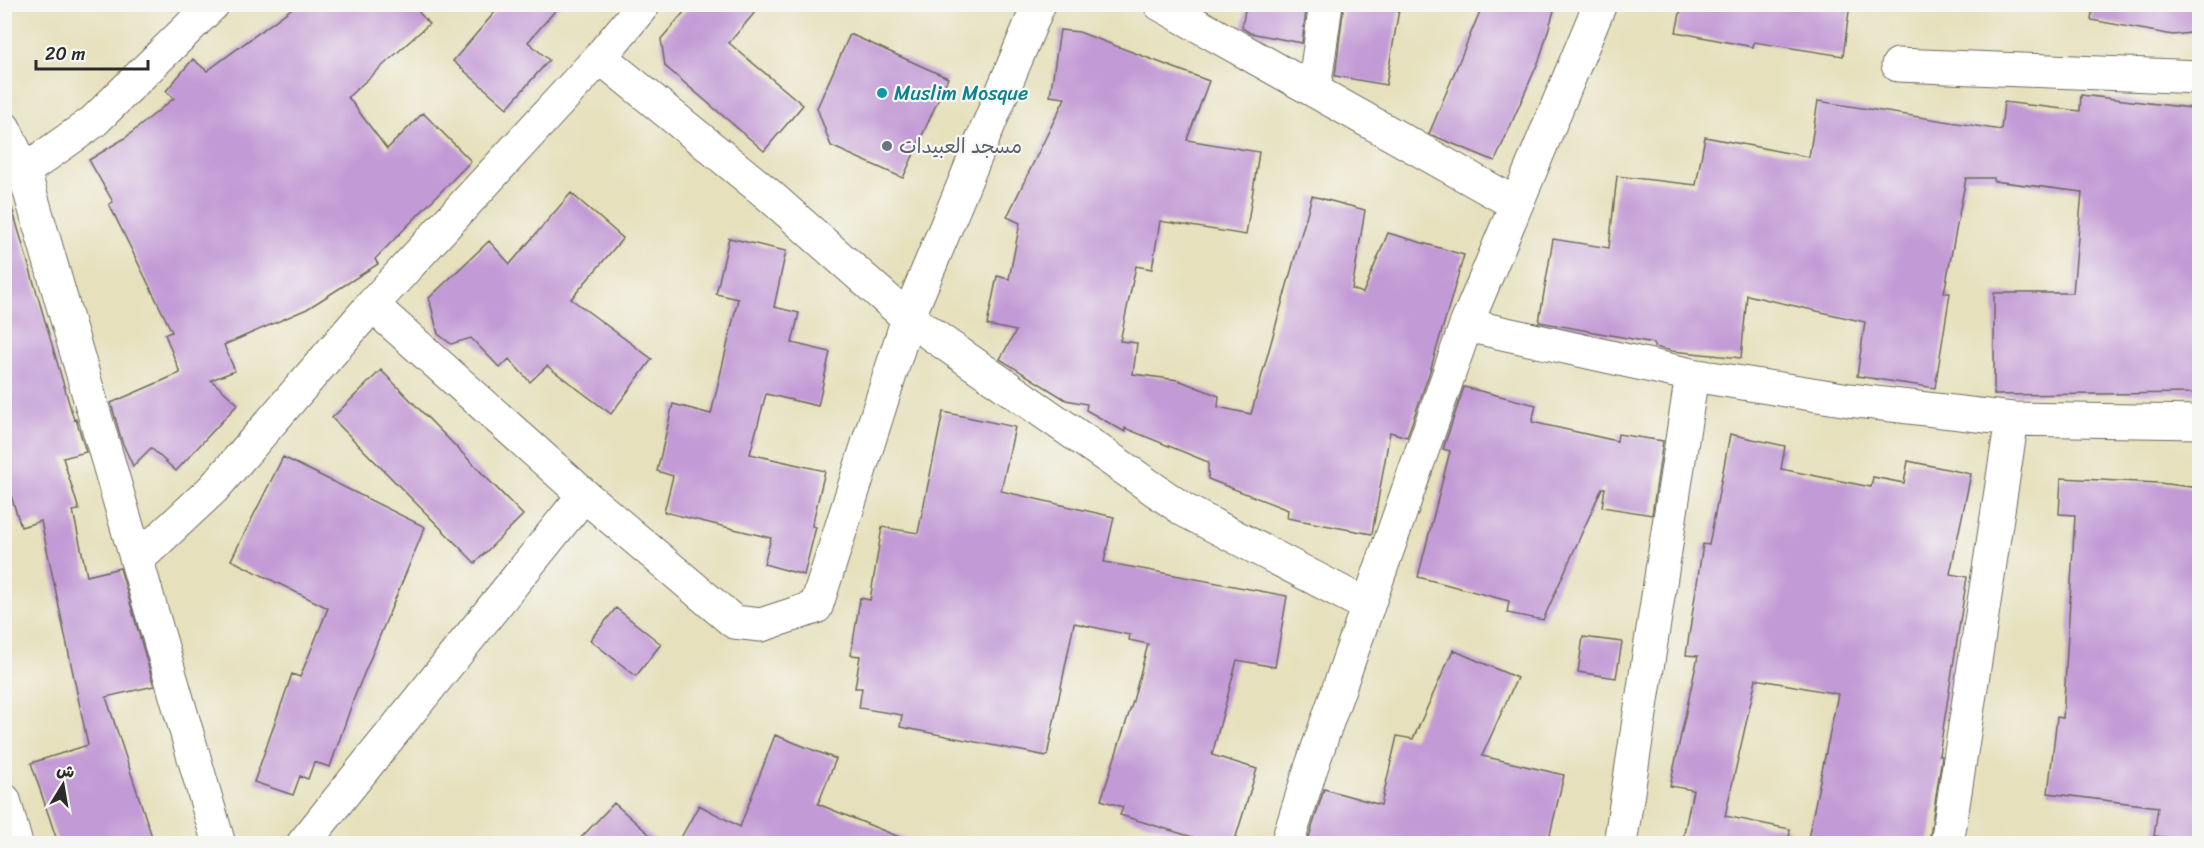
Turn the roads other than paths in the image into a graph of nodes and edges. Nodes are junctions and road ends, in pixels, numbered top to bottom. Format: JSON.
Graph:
{"nodes":[{"id":1,"x":213,"y":4,"type":"edge"},
{"id":2,"x":644,"y":4,"type":"edge"},
{"id":3,"x":1039,"y":4,"type":"edge"},
{"id":4,"x":1160,"y":4,"type":"edge"},
{"id":5,"x":1326,"y":4,"type":"edge"},
{"id":6,"x":1600,"y":4,"type":"edge"},
{"id":7,"x":600,"y":57,"type":"junction"},
{"id":8,"x":1898,"y":65,"type":"dead end"},
{"id":9,"x":2199,"y":76,"type":"edge"},
{"id":10,"x":1314,"y":89,"type":"junction"},
{"id":11,"x":4,"y":128,"type":"edge"},
{"id":12,"x":24,"y":171,"type":"junction"},
{"id":13,"x":1516,"y":204,"type":"junction"},
{"id":14,"x":372,"y":305,"type":"junction"},
{"id":15,"x":908,"y":318,"type":"junction"},
{"id":16,"x":1466,"y":325,"type":"junction"},
{"id":17,"x":1692,"y":375,"type":"junction"},
{"id":18,"x":2012,"y":419,"type":"junction"},
{"id":19,"x":2199,"y":422,"type":"edge"},
{"id":20,"x":584,"y":495,"type":"junction"},
{"id":21,"x":137,"y":560,"type":"junction"},
{"id":22,"x":1368,"y":606,"type":"junction"},
{"id":23,"x":4,"y":800,"type":"edge"},
{"id":24,"x":16,"y":843,"type":"edge"},
{"id":25,"x":219,"y":843,"type":"edge"},
{"id":26,"x":303,"y":843,"type":"edge"},
{"id":27,"x":1287,"y":843,"type":"edge"},
{"id":28,"x":1620,"y":843,"type":"edge"},
{"id":29,"x":1947,"y":843,"type":"edge"}],
"edges":[{"from":1,"to":12,"type":"street"},
{"from":2,"to":7,"type":"street"},
{"from":3,"to":15,"type":"street"},
{"from":4,"to":10,"type":"street"},
{"from":5,"to":10,"type":"street"},
{"from":6,"to":13,"type":"street"},
{"from":7,"to":14,"type":"street"},
{"from":7,"to":15,"type":"street"},
{"from":8,"to":9,"type":"street"},
{"from":10,"to":13,"type":"street"},
{"from":11,"to":12,"type":"street"},
{"from":12,"to":21,"type":"street"},
{"from":13,"to":16,"type":"street"},
{"from":14,"to":20,"type":"street"},
{"from":14,"to":21,"type":"street"},
{"from":15,"to":20,"type":"street"},
{"from":15,"to":22,"type":"street"},
{"from":16,"to":17,"type":"street"},
{"from":16,"to":22,"type":"street"},
{"from":17,"to":18,"type":"street"},
{"from":17,"to":28,"type":"street"},
{"from":18,"to":19,"type":"street"},
{"from":18,"to":29,"type":"street"},
{"from":20,"to":26,"type":"street"},
{"from":21,"to":25,"type":"street"},
{"from":22,"to":27,"type":"street"},
{"from":23,"to":24,"type":"street"}]}
